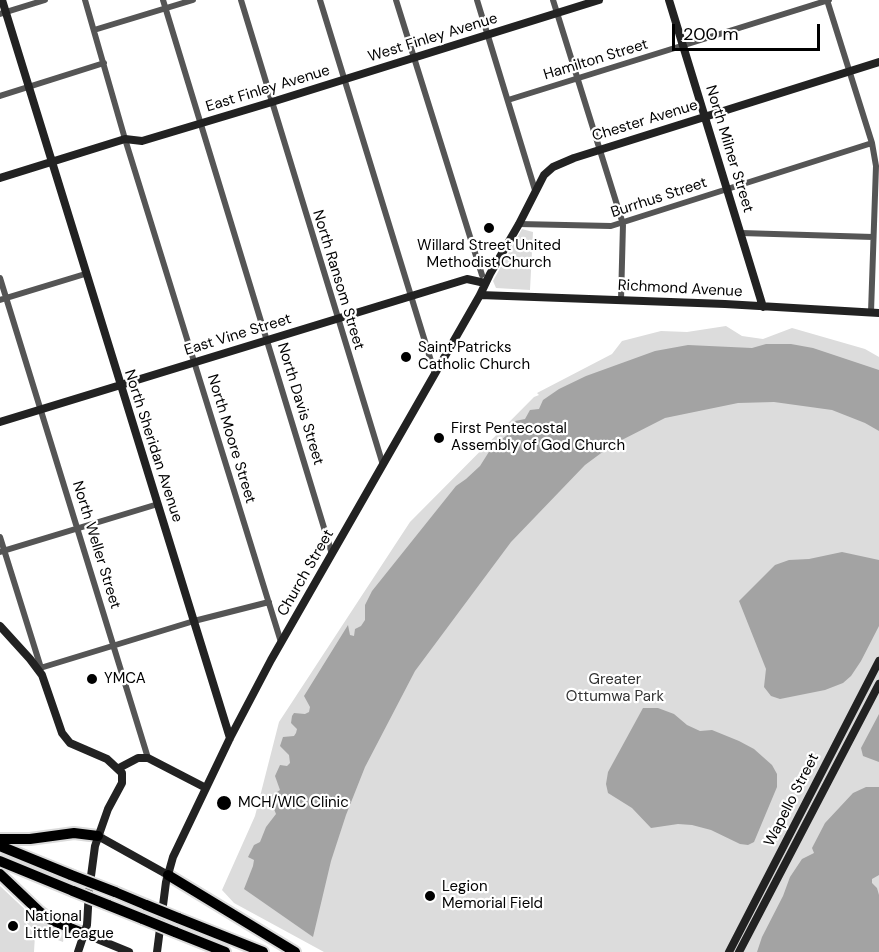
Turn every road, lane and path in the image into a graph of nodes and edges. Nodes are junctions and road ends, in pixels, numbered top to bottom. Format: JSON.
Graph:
{"nodes":[{"id":1,"x":2,"y":0,"type":"edge"},
{"id":2,"x":45,"y":0,"type":"edge"},
{"id":3,"x":85,"y":0,"type":"edge"},
{"id":4,"x":163,"y":0,"type":"edge"},
{"id":5,"x":193,"y":0,"type":"edge"},
{"id":6,"x":241,"y":0,"type":"edge"},
{"id":7,"x":320,"y":0,"type":"edge"},
{"id":8,"x":396,"y":0,"type":"edge"},
{"id":9,"x":477,"y":0,"type":"edge"},
{"id":10,"x":553,"y":0,"type":"edge"},
{"id":11,"x":598,"y":0,"type":"edge"},
{"id":12,"x":669,"y":0,"type":"edge"},
{"id":13,"x":828,"y":0,"type":"edge"},
{"id":14,"x":165,"y":9,"type":"junction"},
{"id":15,"x":3,"y":13,"type":"edge"},
{"id":16,"x":557,"y":13,"type":"junction"},
{"id":17,"x":94,"y":30,"type":"junction"},
{"id":18,"x":488,"y":36,"type":"junction"},
{"id":19,"x":683,"y":45,"type":"junction"},
{"id":20,"x":414,"y":58,"type":"junction"},
{"id":21,"x":879,"y":62,"type":"edge"},
{"id":22,"x":104,"y":63,"type":"junction"},
{"id":23,"x":849,"y":72,"type":"junction"},
{"id":24,"x":577,"y":79,"type":"junction"},
{"id":25,"x":344,"y":80,"type":"junction"},
{"id":26,"x":28,"y":87,"type":"junction"},
{"id":27,"x":0,"y":96,"type":"edge"},
{"id":28,"x":508,"y":100,"type":"junction"},
{"id":29,"x":272,"y":102,"type":"junction"},
{"id":30,"x":706,"y":117,"type":"junction"},
{"id":31,"x":200,"y":123,"type":"junction"},
{"id":32,"x":126,"y":139,"type":"junction"},
{"id":33,"x":142,"y":141,"type":"junction"},
{"id":34,"x":872,"y":143,"type":"junction"},
{"id":35,"x":598,"y":150,"type":"junction"},
{"id":36,"x":129,"y":152,"type":"junction"},
{"id":37,"x":51,"y":162,"type":"junction"},
{"id":38,"x":0,"y":178,"type":"edge"},
{"id":39,"x":727,"y":188,"type":"junction"},
{"id":40,"x":536,"y":190,"type":"junction"},
{"id":41,"x":519,"y":224,"type":"junction"},
{"id":42,"x":623,"y":224,"type":"junction"},
{"id":43,"x":741,"y":232,"type":"junction"},
{"id":44,"x":875,"y":235,"type":"edge"},
{"id":45,"x":85,"y":274,"type":"junction"},
{"id":46,"x":0,"y":278,"type":"edge"},
{"id":47,"x":483,"y":279,"type":"junction"},
{"id":48,"x":480,"y":295,"type":"junction"},
{"id":49,"x":411,"y":296,"type":"junction"},
{"id":50,"x":3,"y":299,"type":"edge"},
{"id":51,"x":621,"y":300,"type":"junction"},
{"id":52,"x":763,"y":307,"type":"junction"},
{"id":53,"x":875,"y":313,"type":"edge"},
{"id":54,"x":338,"y":319,"type":"junction"},
{"id":55,"x":268,"y":340,"type":"junction"},
{"id":56,"x":195,"y":362,"type":"junction"},
{"id":57,"x":435,"y":375,"type":"junction"},
{"id":58,"x":120,"y":385,"type":"junction"},
{"id":59,"x":40,"y":409,"type":"junction"},
{"id":60,"x":0,"y":422,"type":"edge"},
{"id":61,"x":383,"y":465,"type":"junction"},
{"id":62,"x":158,"y":504,"type":"junction"},
{"id":63,"x":77,"y":529,"type":"junction"},
{"id":64,"x":0,"y":537,"type":"edge"},
{"id":65,"x":2,"y":552,"type":"edge"},
{"id":66,"x":333,"y":555,"type":"junction"},
{"id":67,"x":269,"y":602,"type":"junction"},
{"id":68,"x":194,"y":621,"type":"junction"},
{"id":69,"x":0,"y":626,"type":"edge"},
{"id":70,"x":282,"y":643,"type":"junction"},
{"id":71,"x":113,"y":646,"type":"junction"},
{"id":72,"x":879,"y":661,"type":"edge"},
{"id":73,"x":39,"y":669,"type":"junction"},
{"id":74,"x":879,"y":684,"type":"edge"},
{"id":75,"x":230,"y":738,"type":"junction"},
{"id":76,"x":148,"y":758,"type":"junction"},
{"id":77,"x":119,"y":768,"type":"junction"},
{"id":78,"x":206,"y":788,"type":"junction"},
{"id":79,"x":98,"y":836,"type":"junction"},
{"id":80,"x":0,"y":839,"type":"edge"},
{"id":81,"x":0,"y":846,"type":"edge"},
{"id":82,"x":0,"y":861,"type":"edge"},
{"id":83,"x":0,"y":874,"type":"edge"},
{"id":84,"x":168,"y":875,"type":"junction"},
{"id":85,"x":85,"y":934,"type":"junction"},
{"id":86,"x":78,"y":952,"type":"edge"},
{"id":87,"x":129,"y":952,"type":"edge"},
{"id":88,"x":157,"y":952,"type":"edge"},
{"id":89,"x":225,"y":952,"type":"edge"},
{"id":90,"x":263,"y":952,"type":"edge"},
{"id":91,"x":295,"y":952,"type":"edge"},
{"id":92,"x":729,"y":952,"type":"edge"},
{"id":93,"x":739,"y":952,"type":"edge"}],
"edges":[{"from":1,"to":15,"type":"main road","name":"North Sheridan Avenue"},
{"from":2,"to":15,"type":"street"},
{"from":3,"to":17,"type":"street","name":"North Moore Street"},
{"from":4,"to":14,"type":"street","name":"North Davis Street"},
{"from":5,"to":14,"type":"street"},
{"from":6,"to":29,"type":"street","name":"North Ransom Street"},
{"from":7,"to":25,"type":"street"},
{"from":8,"to":20,"type":"street"},
{"from":9,"to":18,"type":"street"},
{"from":10,"to":16,"type":"street"},
{"from":11,"to":16,"type":"main road","name":"West Finley Avenue"},
{"from":12,"to":19,"type":"main road","name":"North Milner Street"},
{"from":13,"to":19,"type":"street","name":"Hamilton Street"},
{"from":13,"to":23,"type":"street"},
{"from":14,"to":17,"type":"street"},
{"from":14,"to":31,"type":"street","name":"North Davis Street"},
{"from":15,"to":26,"type":"main road","name":"North Sheridan Avenue"},
{"from":16,"to":18,"type":"main road","name":"West Finley Avenue"},
{"from":16,"to":24,"type":"street"},
{"from":17,"to":22,"type":"street","name":"North Moore Street"},
{"from":18,"to":20,"type":"main road","name":"West Finley Avenue"},
{"from":18,"to":28,"type":"street"},
{"from":19,"to":24,"type":"street","name":"Hamilton Street"},
{"from":19,"to":30,"type":"main road","name":"North Milner Street"},
{"from":20,"to":25,"type":"main road","name":"West Finley Avenue"},
{"from":20,"to":47,"type":"street"},
{"from":21,"to":23,"type":"main road","name":"Chester Avenue"},
{"from":22,"to":26,"type":"street"},
{"from":22,"to":32,"type":"street","name":"North Moore Street"},
{"from":23,"to":30,"type":"main road","name":"Chester Avenue"},
{"from":23,"to":34,"type":"street"},
{"from":24,"to":28,"type":"street","name":"Hamilton Street"},
{"from":24,"to":35,"type":"street"},
{"from":25,"to":29,"type":"main road","name":"East Finley Avenue"},
{"from":25,"to":49,"type":"street"},
{"from":26,"to":27,"type":"street"},
{"from":26,"to":37,"type":"main road","name":"North Sheridan Avenue"},
{"from":28,"to":40,"type":"street"},
{"from":29,"to":31,"type":"main road","name":"East Finley Avenue"},
{"from":29,"to":54,"type":"street","name":"North Ransom Street"},
{"from":30,"to":35,"type":"main road","name":"Chester Avenue"},
{"from":30,"to":39,"type":"main road","name":"North Milner Street"},
{"from":31,"to":33,"type":"main road","name":"East Finley Avenue"},
{"from":31,"to":55,"type":"street","name":"North Davis Street"},
{"from":32,"to":33,"type":"main road"},
{"from":32,"to":36,"type":"street","name":"North Moore Street"},
{"from":32,"to":37,"type":"main road"},
{"from":33,"to":36,"type":"street"},
{"from":34,"to":39,"type":"street","name":"Burrhus Street"},
{"from":34,"to":44,"type":"street"},
{"from":35,"to":40,"type":"main road","name":"Chester Avenue"},
{"from":35,"to":42,"type":"street"},
{"from":36,"to":56,"type":"street","name":"North Moore Street"},
{"from":37,"to":38,"type":"main road"},
{"from":37,"to":45,"type":"main road","name":"North Sheridan Avenue"},
{"from":39,"to":42,"type":"street","name":"Burrhus Street"},
{"from":39,"to":43,"type":"main road","name":"North Milner Street"},
{"from":40,"to":41,"type":"main road","name":"Chester Avenue"},
{"from":41,"to":42,"type":"street","name":"Burrhus Street"},
{"from":41,"to":47,"type":"main road","name":"Church Street"},
{"from":42,"to":51,"type":"street"},
{"from":43,"to":44,"type":"street"},
{"from":43,"to":52,"type":"main road","name":"North Milner Street"},
{"from":44,"to":53,"type":"street"},
{"from":45,"to":50,"type":"street"},
{"from":45,"to":58,"type":"main road","name":"North Sheridan Avenue"},
{"from":46,"to":50,"type":"street","name":"North Weller Street"},
{"from":47,"to":48,"type":"main road","name":"Church Street"},
{"from":47,"to":49,"type":"main road","name":"East Vine Street"},
{"from":48,"to":51,"type":"main road","name":"Richmond Avenue"},
{"from":48,"to":57,"type":"main road","name":"Church Street"},
{"from":49,"to":54,"type":"main road","name":"East Vine Street"},
{"from":49,"to":57,"type":"street"},
{"from":50,"to":59,"type":"street","name":"North Weller Street"},
{"from":51,"to":52,"type":"main road","name":"Richmond Avenue"},
{"from":52,"to":53,"type":"main road","name":"Richmond Avenue"},
{"from":54,"to":55,"type":"main road","name":"East Vine Street"},
{"from":54,"to":61,"type":"street","name":"North Ransom Street"},
{"from":55,"to":56,"type":"main road","name":"East Vine Street"},
{"from":55,"to":66,"type":"street","name":"North Davis Street"},
{"from":56,"to":58,"type":"main road","name":"East Vine Street"},
{"from":56,"to":67,"type":"street","name":"North Moore Street"},
{"from":57,"to":61,"type":"main road","name":"Church Street"},
{"from":58,"to":59,"type":"main road","name":"East Vine Street"},
{"from":58,"to":62,"type":"main road","name":"North Sheridan Avenue"},
{"from":59,"to":60,"type":"main road","name":"East Vine Street"},
{"from":59,"to":63,"type":"street","name":"North Weller Street"},
{"from":61,"to":66,"type":"main road","name":"Church Street"},
{"from":62,"to":63,"type":"street"},
{"from":62,"to":68,"type":"main road","name":"North Sheridan Avenue"},
{"from":63,"to":65,"type":"street"},
{"from":63,"to":71,"type":"street","name":"North Weller Street"},
{"from":64,"to":65,"type":"street"},
{"from":65,"to":73,"type":"street"},
{"from":66,"to":70,"type":"main road","name":"Church Street"},
{"from":67,"to":68,"type":"street"},
{"from":67,"to":70,"type":"street","name":"North Moore Street"},
{"from":68,"to":71,"type":"street"},
{"from":68,"to":75,"type":"main road","name":"North Sheridan Avenue"},
{"from":69,"to":73,"type":"main road"},
{"from":70,"to":75,"type":"main road","name":"Church Street"},
{"from":71,"to":73,"type":"street"},
{"from":71,"to":76,"type":"street","name":"North Weller Street"},
{"from":72,"to":92,"type":"main road","name":"Wapello Street"},
{"from":73,"to":77,"type":"main road"},
{"from":74,"to":93,"type":"main road","name":"Wapello Street"},
{"from":75,"to":78,"type":"main road","name":"Church Street"},
{"from":76,"to":77,"type":"main road"},
{"from":76,"to":78,"type":"main road"},
{"from":77,"to":79,"type":"main road"},
{"from":78,"to":84,"type":"main road","name":"Church Street"},
{"from":79,"to":80,"type":"highway"},
{"from":79,"to":84,"type":"main road"},
{"from":79,"to":85,"type":"main road"},
{"from":81,"to":90,"type":"highway","bridge":true},
{"from":82,"to":89,"type":"highway","bridge":true},
{"from":83,"to":85,"type":"highway"},
{"from":84,"to":88,"type":"main road","name":"Church Street"},
{"from":84,"to":91,"type":"highway"},
{"from":85,"to":86,"type":"main road"},
{"from":85,"to":87,"type":"main road"}]}
